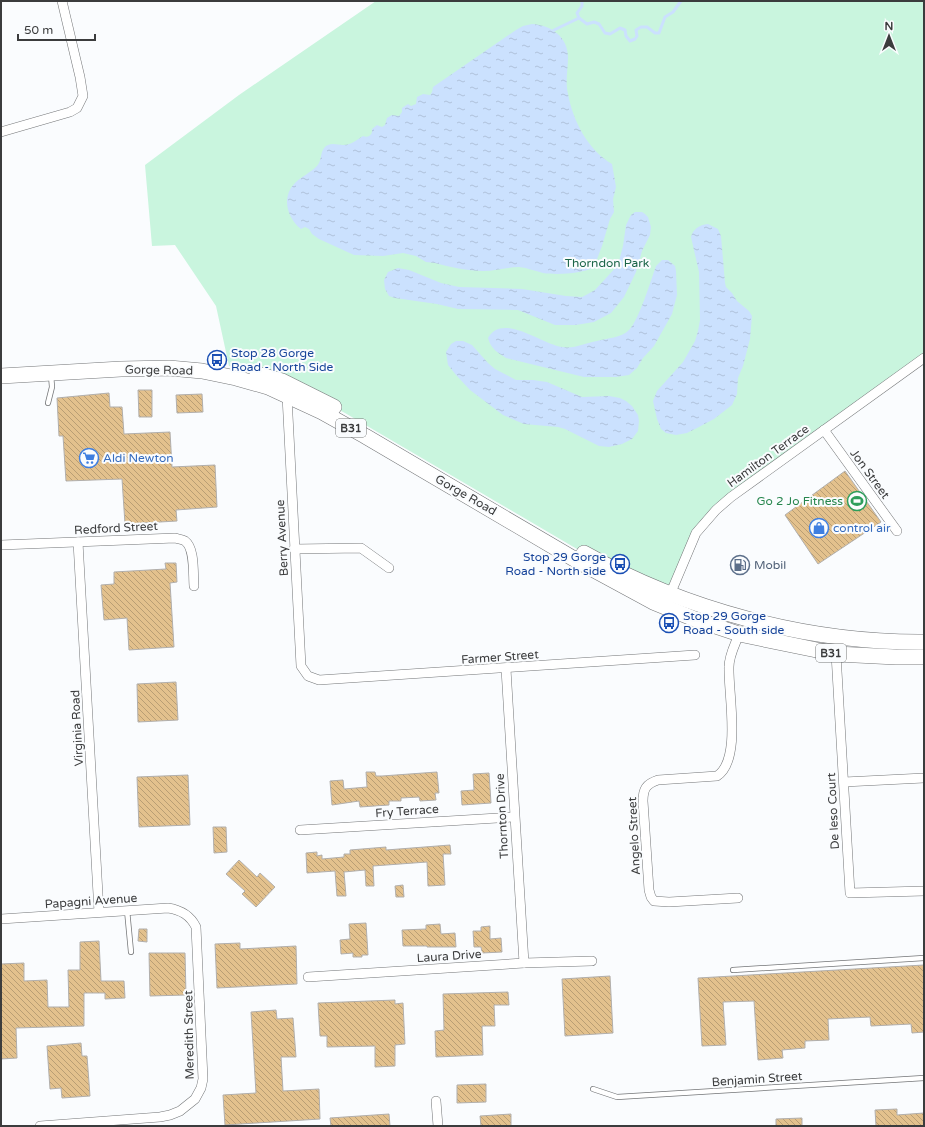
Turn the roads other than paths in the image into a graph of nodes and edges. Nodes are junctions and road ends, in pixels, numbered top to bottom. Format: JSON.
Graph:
{"nodes":[{"id":1,"x":62,"y":1,"type":"edge"},
{"id":2,"x":1,"y":132,"type":"edge"},
{"id":3,"x":924,"y":358,"type":"edge"},
{"id":4,"x":1,"y":366,"type":"edge"},
{"id":5,"x":51,"y":373,"type":"junction"},
{"id":6,"x":1,"y":376,"type":"edge"},
{"id":7,"x":287,"y":396,"type":"junction"},
{"id":8,"x":48,"y":402,"type":"dead end"},
{"id":9,"x":824,"y":430,"type":"junction"},
{"id":10,"x":897,"y":531,"type":"dead end"},
{"id":11,"x":78,"y":542,"type":"junction"},
{"id":12,"x":1,"y":545,"type":"edge"},
{"id":13,"x":294,"y":549,"type":"junction"},
{"id":14,"x":389,"y":568,"type":"dead end"},
{"id":15,"x":194,"y":586,"type":"dead end"},
{"id":16,"x":670,"y":593,"type":"junction"},
{"id":17,"x":666,"y":608,"type":"junction"},
{"id":18,"x":739,"y":634,"type":"junction"},
{"id":19,"x":924,"y":642,"type":"edge"},
{"id":20,"x":836,"y":654,"type":"junction"},
{"id":21,"x":695,"y":655,"type":"dead end"},
{"id":22,"x":924,"y":657,"type":"edge"},
{"id":23,"x":506,"y":669,"type":"junction"},
{"id":24,"x":308,"y":676,"type":"joint"},
{"id":25,"x":924,"y":778,"type":"edge"},
{"id":26,"x":844,"y":782,"type":"junction"},
{"id":27,"x":514,"y":817,"type":"junction"},
{"id":28,"x":300,"y":830,"type":"dead end"},
{"id":29,"x":924,"y":891,"type":"edge"},
{"id":30,"x":738,"y":898,"type":"dead end"},
{"id":31,"x":127,"y":910,"type":"junction"},
{"id":32,"x":182,"y":911,"type":"joint"},
{"id":33,"x":99,"y":912,"type":"junction"},
{"id":34,"x":1,"y":918,"type":"edge"},
{"id":35,"x":131,"y":952,"type":"dead end"},
{"id":36,"x":924,"y":958,"type":"edge"},
{"id":37,"x":592,"y":961,"type":"dead end"},
{"id":38,"x":524,"y":963,"type":"junction"},
{"id":39,"x":733,"y":970,"type":"dead end"},
{"id":40,"x":308,"y":977,"type":"dead end"},
{"id":41,"x":924,"y":1078,"type":"edge"},
{"id":42,"x":593,"y":1089,"type":"dead end"},
{"id":43,"x":436,"y":1101,"type":"dead end"},
{"id":44,"x":40,"y":1126,"type":"edge"},
{"id":45,"x":438,"y":1126,"type":"edge"}],
"edges":[{"from":1,"to":2,"type":"street"},
{"from":3,"to":9,"type":"street","name":"Hamilton Terrace"},
{"from":4,"to":16,"type":"main road","name":"Gorge Road","number":"B31"},
{"from":5,"to":6,"type":"main road","name":"Gorge Road","number":"B31"},
{"from":5,"to":7,"type":"main road","name":"Gorge Road","number":"B31"},
{"from":5,"to":8,"type":"lane"},
{"from":7,"to":13,"type":"street","name":"Berry Avenue"},
{"from":7,"to":17,"type":"main road","name":"Gorge Road","number":"B31"},
{"from":9,"to":10,"type":"street","name":"Jon Street"},
{"from":9,"to":16,"type":"street","name":"Hamilton Terrace"},
{"from":11,"to":12,"type":"street","name":"Redford Street"},
{"from":11,"to":15,"type":"street","name":"Redford Street"},
{"from":11,"to":33,"type":"street","name":"Virginia Road"},
{"from":13,"to":14,"type":"street"},
{"from":13,"to":24,"type":"street","name":"Berry Avenue"},
{"from":16,"to":17,"type":"street","name":"Hamilton Terrace"},
{"from":16,"to":19,"type":"main road","name":"Gorge Road","number":"B31"},
{"from":17,"to":18,"type":"main road","name":"Gorge Road","number":"B31"},
{"from":18,"to":20,"type":"main road","name":"Gorge Road","number":"B31"},
{"from":18,"to":30,"type":"street","name":"Angelo Street"},
{"from":20,"to":22,"type":"main road","name":"Gorge Road","number":"B31"},
{"from":20,"to":26,"type":"street","name":"De Ieso Court"},
{"from":21,"to":23,"type":"street","name":"Farmer Street"},
{"from":23,"to":24,"type":"street","name":"Farmer Street"},
{"from":23,"to":27,"type":"street","name":"Thornton Drive"},
{"from":25,"to":26,"type":"street"},
{"from":26,"to":29,"type":"street","name":"De Ieso Court"},
{"from":27,"to":28,"type":"street","name":"Fry Terrace"},
{"from":27,"to":38,"type":"street","name":"Thornton Drive"},
{"from":31,"to":32,"type":"street","name":"Papagni Avenue"},
{"from":31,"to":33,"type":"street","name":"Papagni Avenue"},
{"from":31,"to":35,"type":"lane"},
{"from":32,"to":44,"type":"street","name":"Meredith Street"},
{"from":33,"to":34,"type":"street","name":"Papagni Avenue"},
{"from":36,"to":39,"type":"lane"},
{"from":37,"to":38,"type":"street","name":"Laura Drive"},
{"from":38,"to":40,"type":"street","name":"Laura Drive"},
{"from":41,"to":42,"type":"lane","name":"Benjamin Street"},
{"from":43,"to":45,"type":"street"}]}
